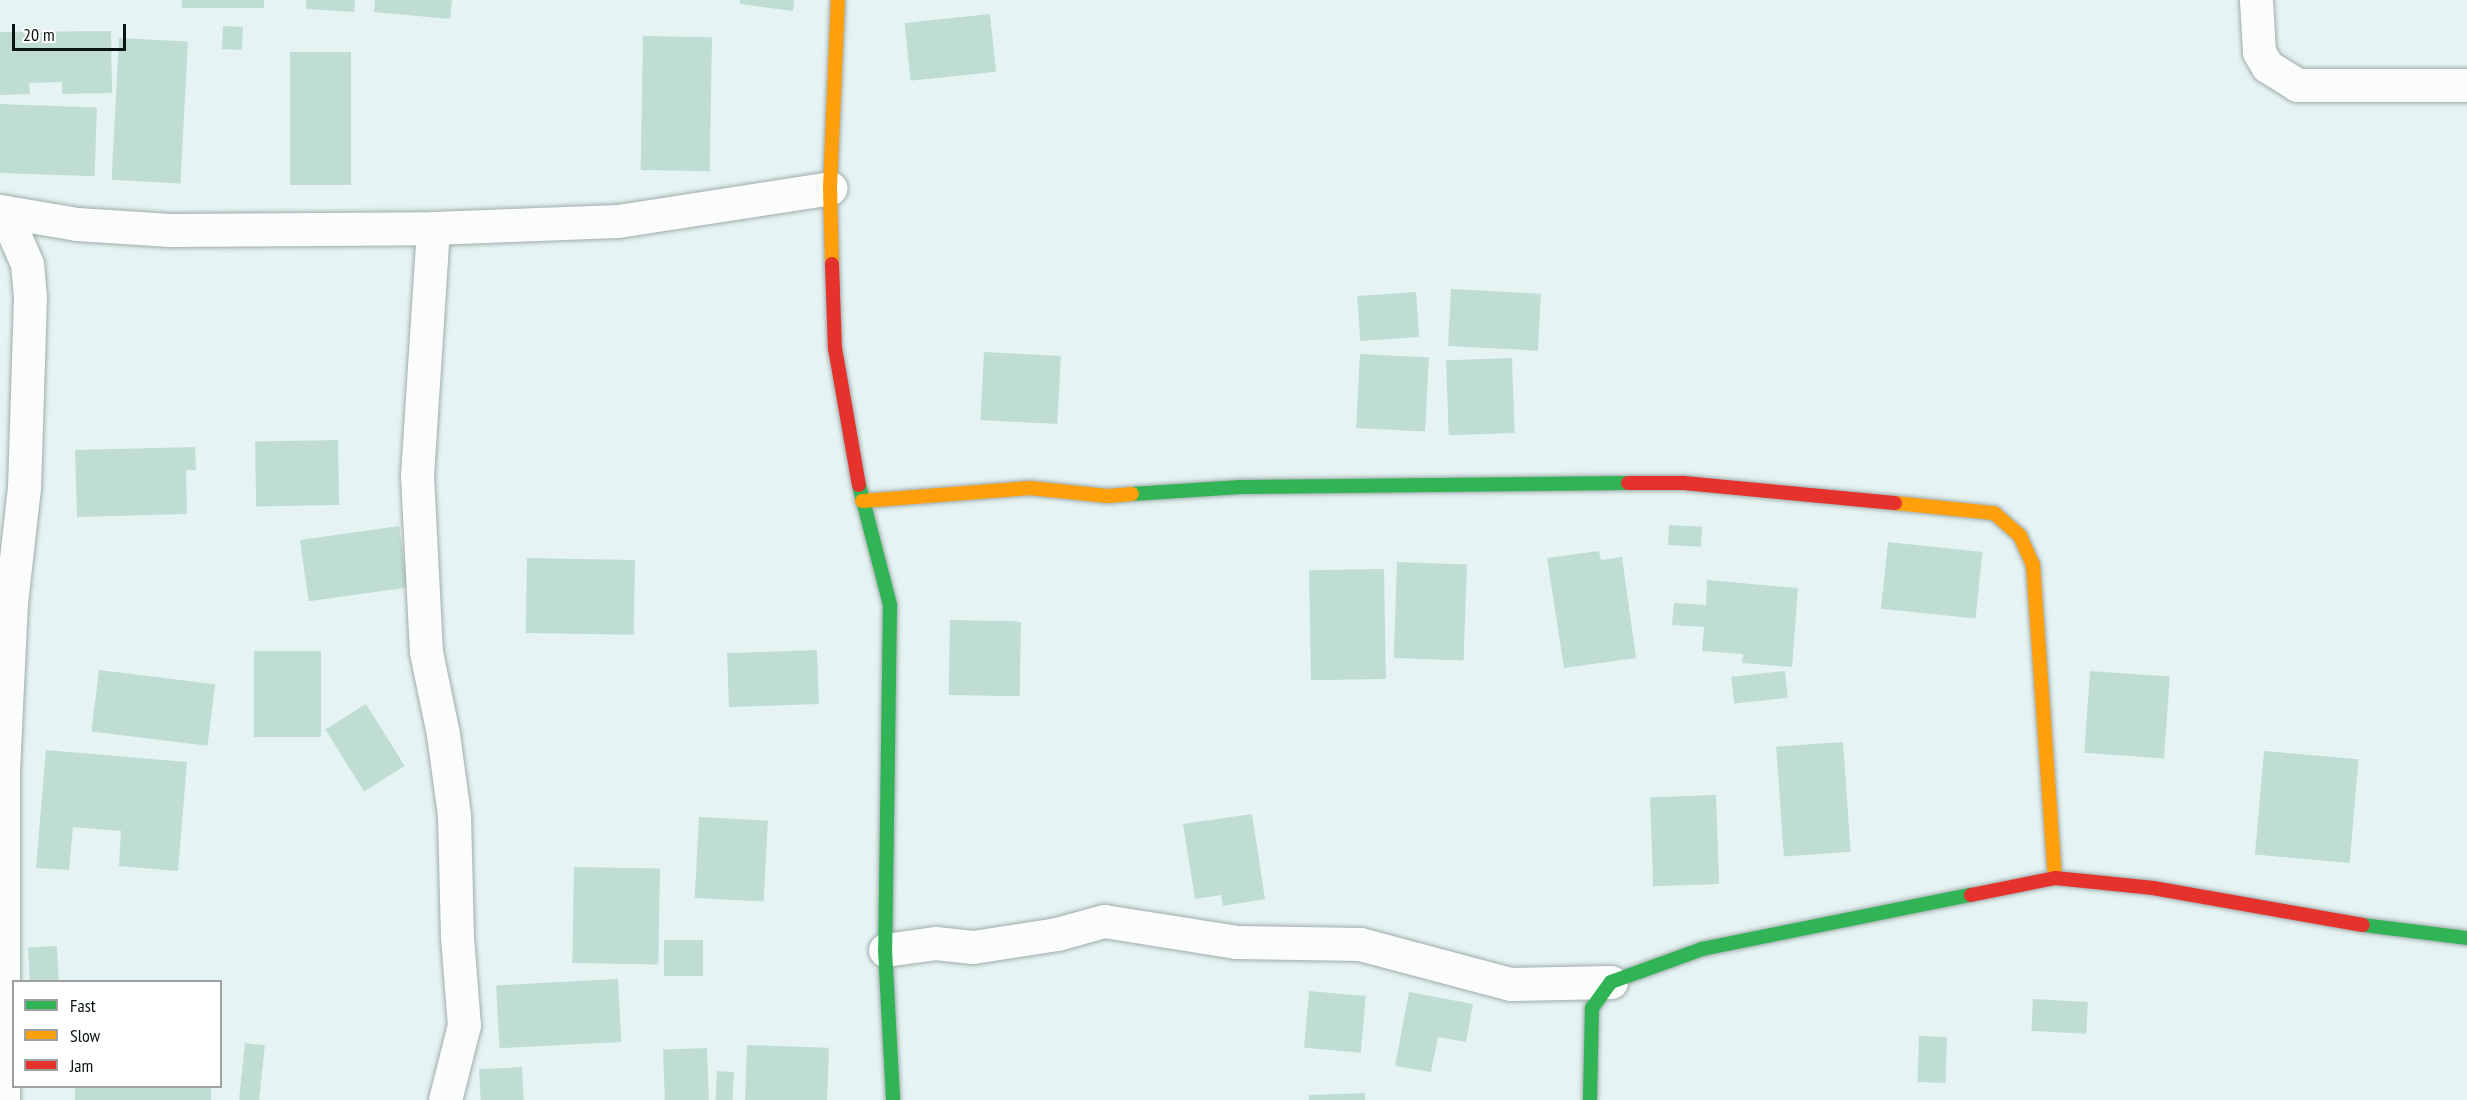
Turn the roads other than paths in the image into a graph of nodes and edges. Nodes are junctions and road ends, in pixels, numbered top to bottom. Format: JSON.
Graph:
{"nodes":[{"id":1,"x":838,"y":0,"type":"edge"},
{"id":2,"x":2256,"y":0,"type":"edge"},
{"id":3,"x":2467,"y":85,"type":"edge"},
{"id":4,"x":830,"y":188,"type":"junction"},
{"id":5,"x":3,"y":212,"type":"edge"},
{"id":6,"x":433,"y":228,"type":"junction"},
{"id":7,"x":862,"y":501,"type":"junction"},
{"id":8,"x":2055,"y":878,"type":"junction"},
{"id":9,"x":2467,"y":938,"type":"edge"},
{"id":10,"x":885,"y":950,"type":"junction"},
{"id":11,"x":1611,"y":982,"type":"junction"},
{"id":12,"x":3,"y":1100,"type":"edge"},
{"id":13,"x":445,"y":1100,"type":"edge"},
{"id":14,"x":893,"y":1100,"type":"edge"},
{"id":15,"x":1590,"y":1100,"type":"edge"}],
"edges":[{"from":1,"to":4,"type":"street"},
{"from":2,"to":3,"type":"street"},
{"from":4,"to":6,"type":"street"},
{"from":4,"to":7,"type":"street"},
{"from":5,"to":6,"type":"street"},
{"from":5,"to":12,"type":"street"},
{"from":6,"to":13,"type":"street"},
{"from":7,"to":8,"type":"street"},
{"from":7,"to":10,"type":"street"},
{"from":8,"to":9,"type":"street"},
{"from":8,"to":11,"type":"street"},
{"from":10,"to":11,"type":"street"},
{"from":10,"to":14,"type":"street"},
{"from":11,"to":15,"type":"street"}]}
